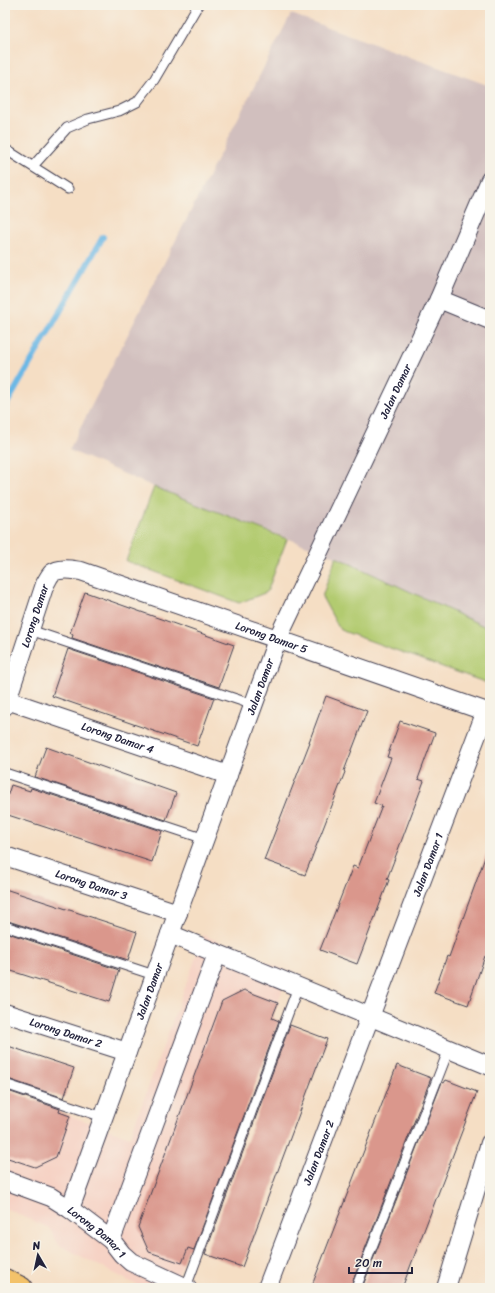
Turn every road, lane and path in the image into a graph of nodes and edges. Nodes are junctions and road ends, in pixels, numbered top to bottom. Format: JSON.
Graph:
{"nodes":[{"id":1,"x":198,"y":5,"type":"edge"},
{"id":2,"x":5,"y":149,"type":"edge"},
{"id":3,"x":33,"y":166,"type":"junction"},
{"id":4,"x":490,"y":180,"type":"edge"},
{"id":5,"x":68,"y":189,"type":"dead end"},
{"id":6,"x":439,"y":300,"type":"junction"},
{"id":7,"x":490,"y":320,"type":"edge"},
{"id":8,"x":53,"y":573,"type":"joint"},
{"id":9,"x":30,"y":630,"type":"junction"},
{"id":10,"x":277,"y":640,"type":"junction"},
{"id":11,"x":11,"y":668,"type":"edge"},
{"id":12,"x":6,"y":703,"type":"edge"},
{"id":13,"x":254,"y":704,"type":"junction"},
{"id":14,"x":488,"y":712,"type":"edge"},
{"id":15,"x":5,"y":773,"type":"edge"},
{"id":16,"x":228,"y":776,"type":"junction"},
{"id":17,"x":205,"y":839,"type":"junction"},
{"id":18,"x":5,"y":856,"type":"edge"},
{"id":19,"x":178,"y":913,"type":"junction"},
{"id":20,"x":5,"y":926,"type":"edge"},
{"id":21,"x":170,"y":934,"type":"junction"},
{"id":22,"x":217,"y":954,"type":"junction"},
{"id":23,"x":154,"y":975,"type":"junction"},
{"id":24,"x":298,"y":987,"type":"junction"},
{"id":25,"x":5,"y":1013,"type":"edge"},
{"id":26,"x":370,"y":1017,"type":"junction"},
{"id":27,"x":449,"y":1049,"type":"junction"},
{"id":28,"x":127,"y":1052,"type":"junction"},
{"id":29,"x":490,"y":1066,"type":"edge"},
{"id":30,"x":5,"y":1084,"type":"edge"},
{"id":31,"x":103,"y":1118,"type":"junction"},
{"id":32,"x":490,"y":1143,"type":"edge"},
{"id":33,"x":5,"y":1180,"type":"edge"},
{"id":34,"x":70,"y":1209,"type":"junction"},
{"id":35,"x":111,"y":1240,"type":"junction"},
{"id":36,"x":5,"y":1280,"type":"edge"},
{"id":37,"x":21,"y":1288,"type":"edge"},
{"id":38,"x":186,"y":1288,"type":"edge"},
{"id":39,"x":267,"y":1288,"type":"edge"},
{"id":40,"x":356,"y":1288,"type":"edge"},
{"id":41,"x":446,"y":1288,"type":"edge"}],
"edges":[{"from":1,"to":3,"type":"lane"},
{"from":2,"to":3,"type":"lane"},
{"from":3,"to":5,"type":"lane"},
{"from":4,"to":6,"type":"street","name":"Jalan Damar"},
{"from":6,"to":7,"type":"street"},
{"from":6,"to":10,"type":"street","name":"Jalan Damar"},
{"from":8,"to":9,"type":"street","name":"Lorong Damar"},
{"from":8,"to":10,"type":"street","name":"Lorong Damar 5"},
{"from":9,"to":11,"type":"street","name":"Lorong Damar"},
{"from":9,"to":13,"type":"lane"},
{"from":10,"to":13,"type":"street","name":"Jalan Damar"},
{"from":10,"to":14,"type":"street","name":"Lorong Damar 5"},
{"from":11,"to":12,"type":"street","name":"Lorong Damar"},
{"from":12,"to":16,"type":"street","name":"Lorong Damar 4"},
{"from":13,"to":16,"type":"street","name":"Jalan Damar"},
{"from":14,"to":26,"type":"street","name":"Jalan Damar 1"},
{"from":15,"to":17,"type":"lane"},
{"from":16,"to":17,"type":"street","name":"Jalan Damar"},
{"from":17,"to":19,"type":"street","name":"Jalan Damar"},
{"from":18,"to":19,"type":"street","name":"Lorong Damar 3"},
{"from":19,"to":21,"type":"street","name":"Jalan Damar"},
{"from":20,"to":23,"type":"lane"},
{"from":21,"to":22,"type":"street"},
{"from":21,"to":23,"type":"street","name":"Jalan Damar"},
{"from":22,"to":24,"type":"street"},
{"from":22,"to":35,"type":"street"},
{"from":23,"to":28,"type":"street","name":"Jalan Damar"},
{"from":24,"to":26,"type":"street"},
{"from":24,"to":38,"type":"lane"},
{"from":25,"to":28,"type":"street","name":"Lorong Damar 2"},
{"from":26,"to":27,"type":"street"},
{"from":26,"to":39,"type":"street","name":"Jalan Damar 2"},
{"from":27,"to":29,"type":"street"},
{"from":27,"to":40,"type":"lane"},
{"from":28,"to":31,"type":"street","name":"Jalan Damar"},
{"from":30,"to":31,"type":"lane"},
{"from":31,"to":34,"type":"street","name":"Jalan Damar"},
{"from":32,"to":41,"type":"street"},
{"from":33,"to":34,"type":"street","name":"Lorong Damar 1"},
{"from":34,"to":35,"type":"street","name":"Lorong Damar 1"},
{"from":35,"to":38,"type":"street","name":"Lorong Damar 1"},
{"from":36,"to":37,"type":"highway"}]}
